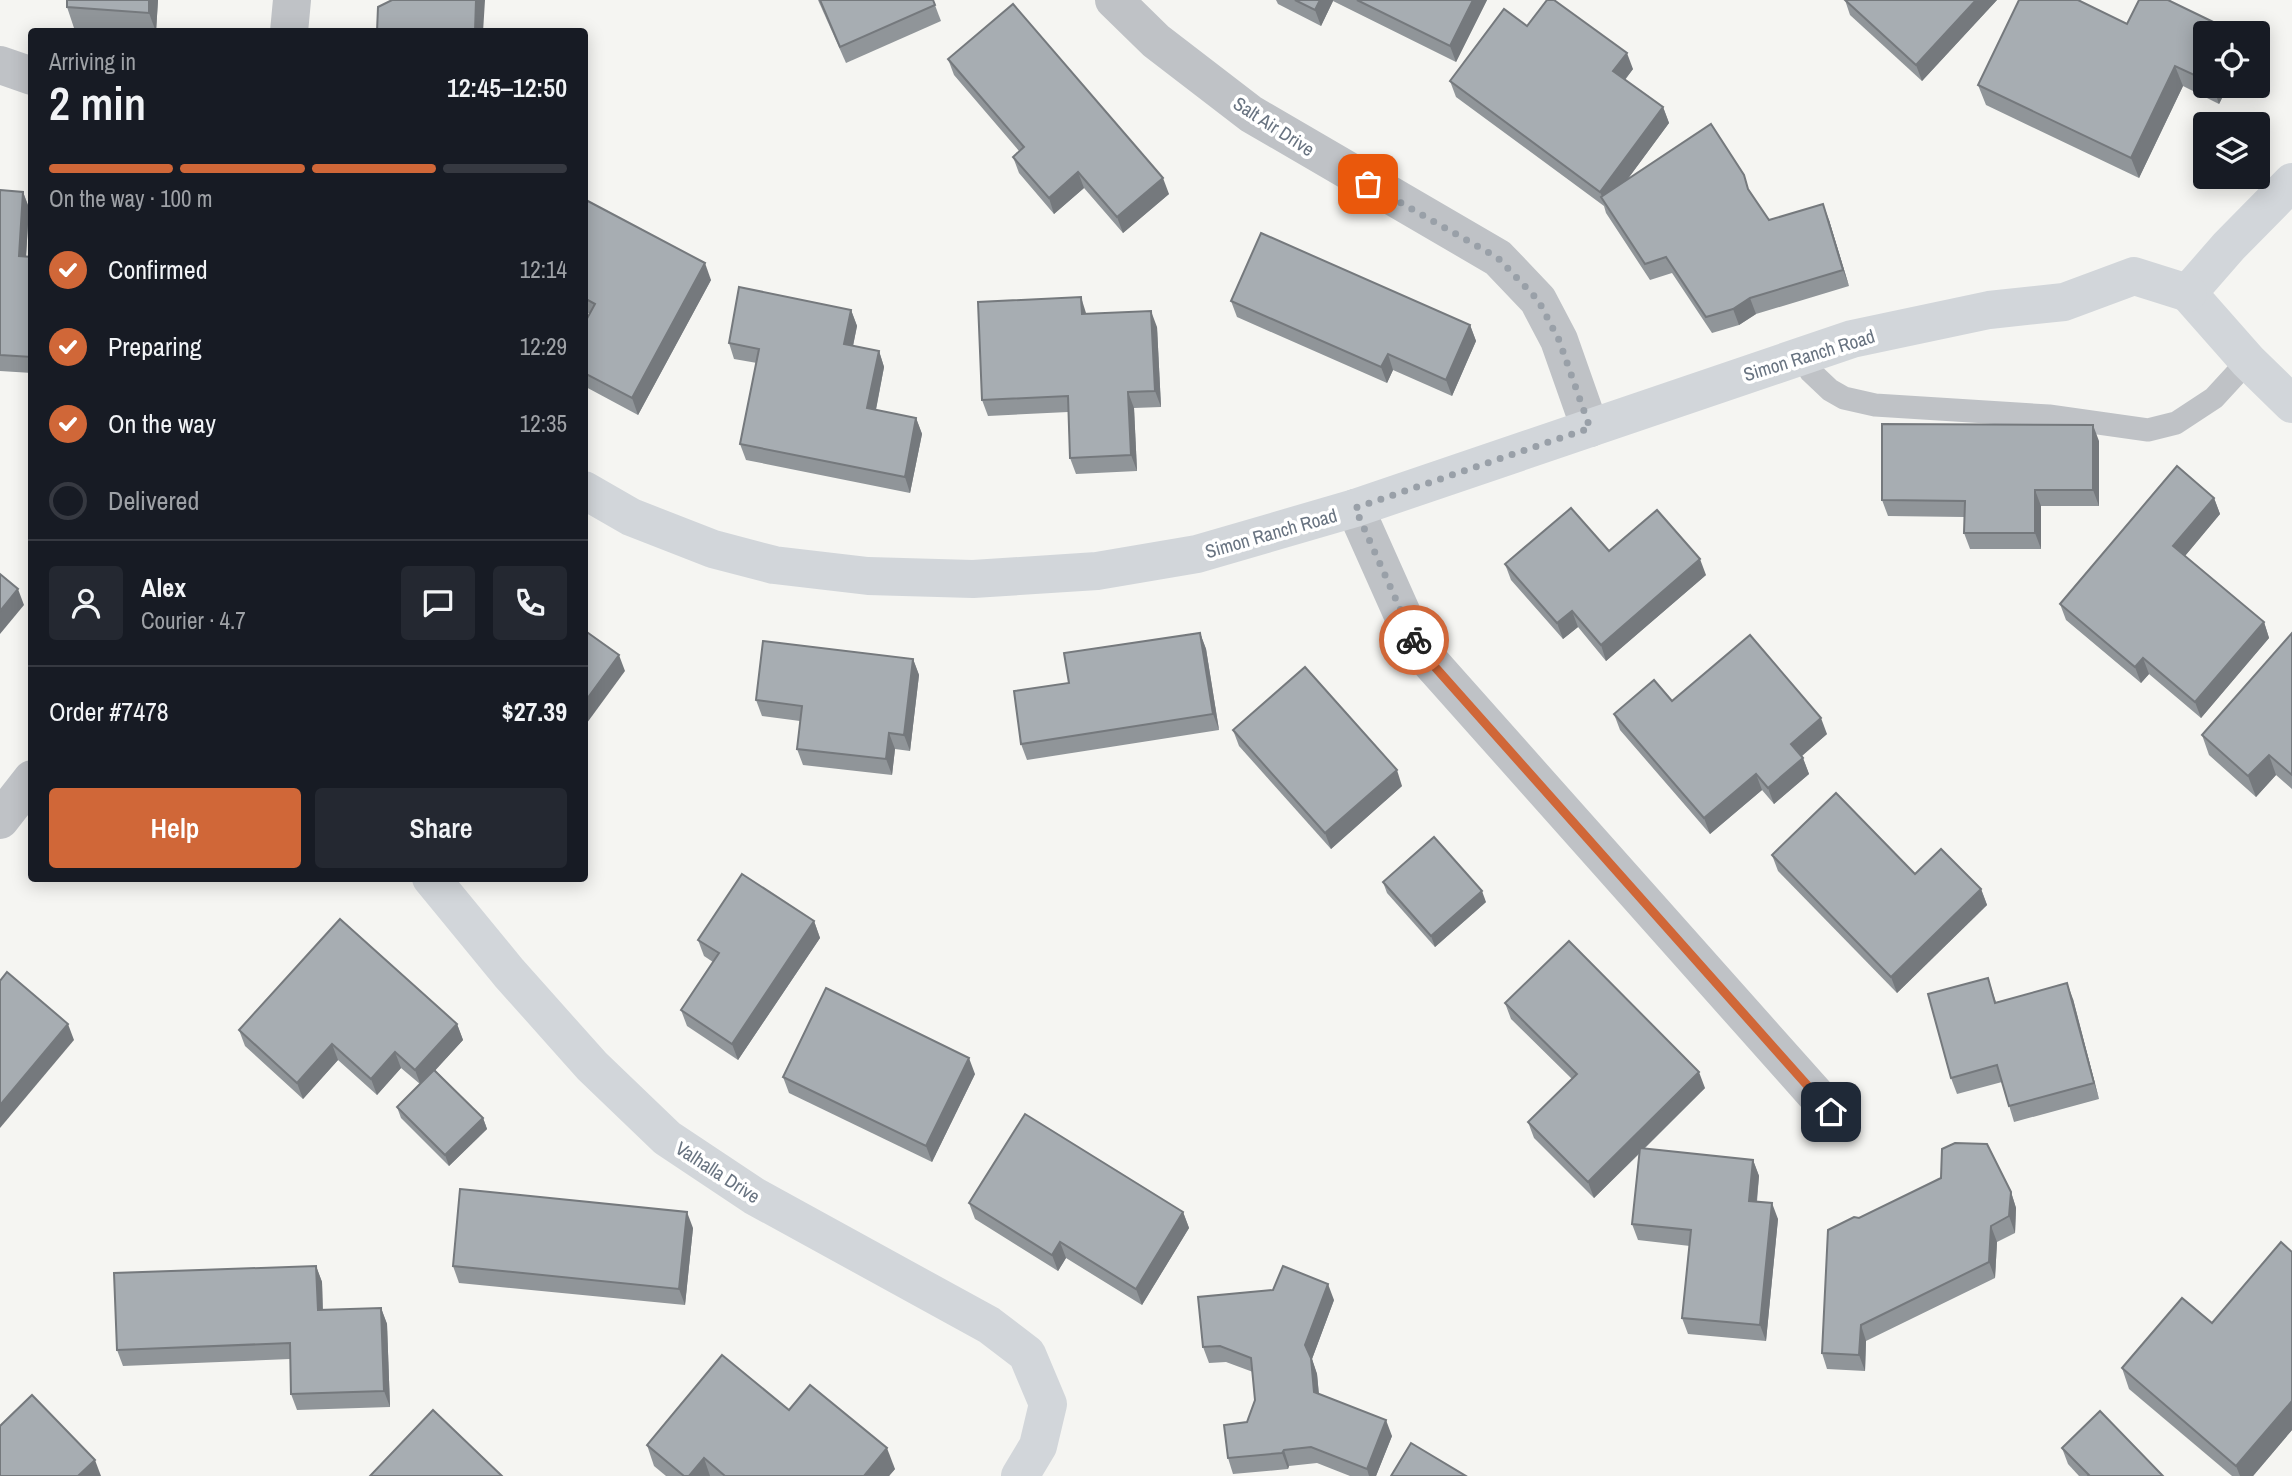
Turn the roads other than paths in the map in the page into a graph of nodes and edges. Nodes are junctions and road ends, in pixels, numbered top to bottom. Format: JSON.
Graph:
{"nodes":[{"id":1,"x":292,"y":0,"type":"edge"},
{"id":2,"x":1114,"y":0,"type":"edge"},
{"id":3,"x":289,"y":28,"type":"edge"},
{"id":4,"x":0,"y":65,"type":"edge"},
{"id":5,"x":28,"y":75,"type":"edge"},
{"id":6,"x":2292,"y":182,"type":"edge"},
{"id":7,"x":2188,"y":293,"type":"junction"},
{"id":8,"x":1801,"y":356,"type":"junction"},
{"id":9,"x":2248,"y":361,"type":"junction"},
{"id":10,"x":2292,"y":404,"type":"edge"},
{"id":11,"x":1590,"y":428,"type":"junction"},
{"id":12,"x":588,"y":492,"type":"edge"},
{"id":13,"x":1355,"y":508,"type":"junction"},
{"id":14,"x":28,"y":784,"type":"edge"},
{"id":15,"x":0,"y":820,"type":"edge"},
{"id":16,"x":434,"y":882,"type":"edge"},
{"id":17,"x":1831,"y":1112,"type":"dead end"},
{"id":18,"x":1020,"y":1476,"type":"edge"}],
"edges":[{"from":1,"to":3,"type":"street"},
{"from":2,"to":11,"type":"street","name":"Salt Air Drive"},
{"from":4,"to":5,"type":"street"},
{"from":6,"to":7,"type":"street"},
{"from":7,"to":8,"type":"street","name":"Simon Ranch Road"},
{"from":7,"to":9,"type":"street"},
{"from":8,"to":9,"type":"lane"},
{"from":8,"to":11,"type":"street","name":"Simon Ranch Road"},
{"from":9,"to":10,"type":"street"},
{"from":11,"to":13,"type":"street","name":"Simon Ranch Road"},
{"from":12,"to":13,"type":"street","name":"Simon Ranch Road"},
{"from":13,"to":17,"type":"street"},
{"from":14,"to":15,"type":"street"},
{"from":16,"to":18,"type":"street","name":"Valhalla Drive"}]}
